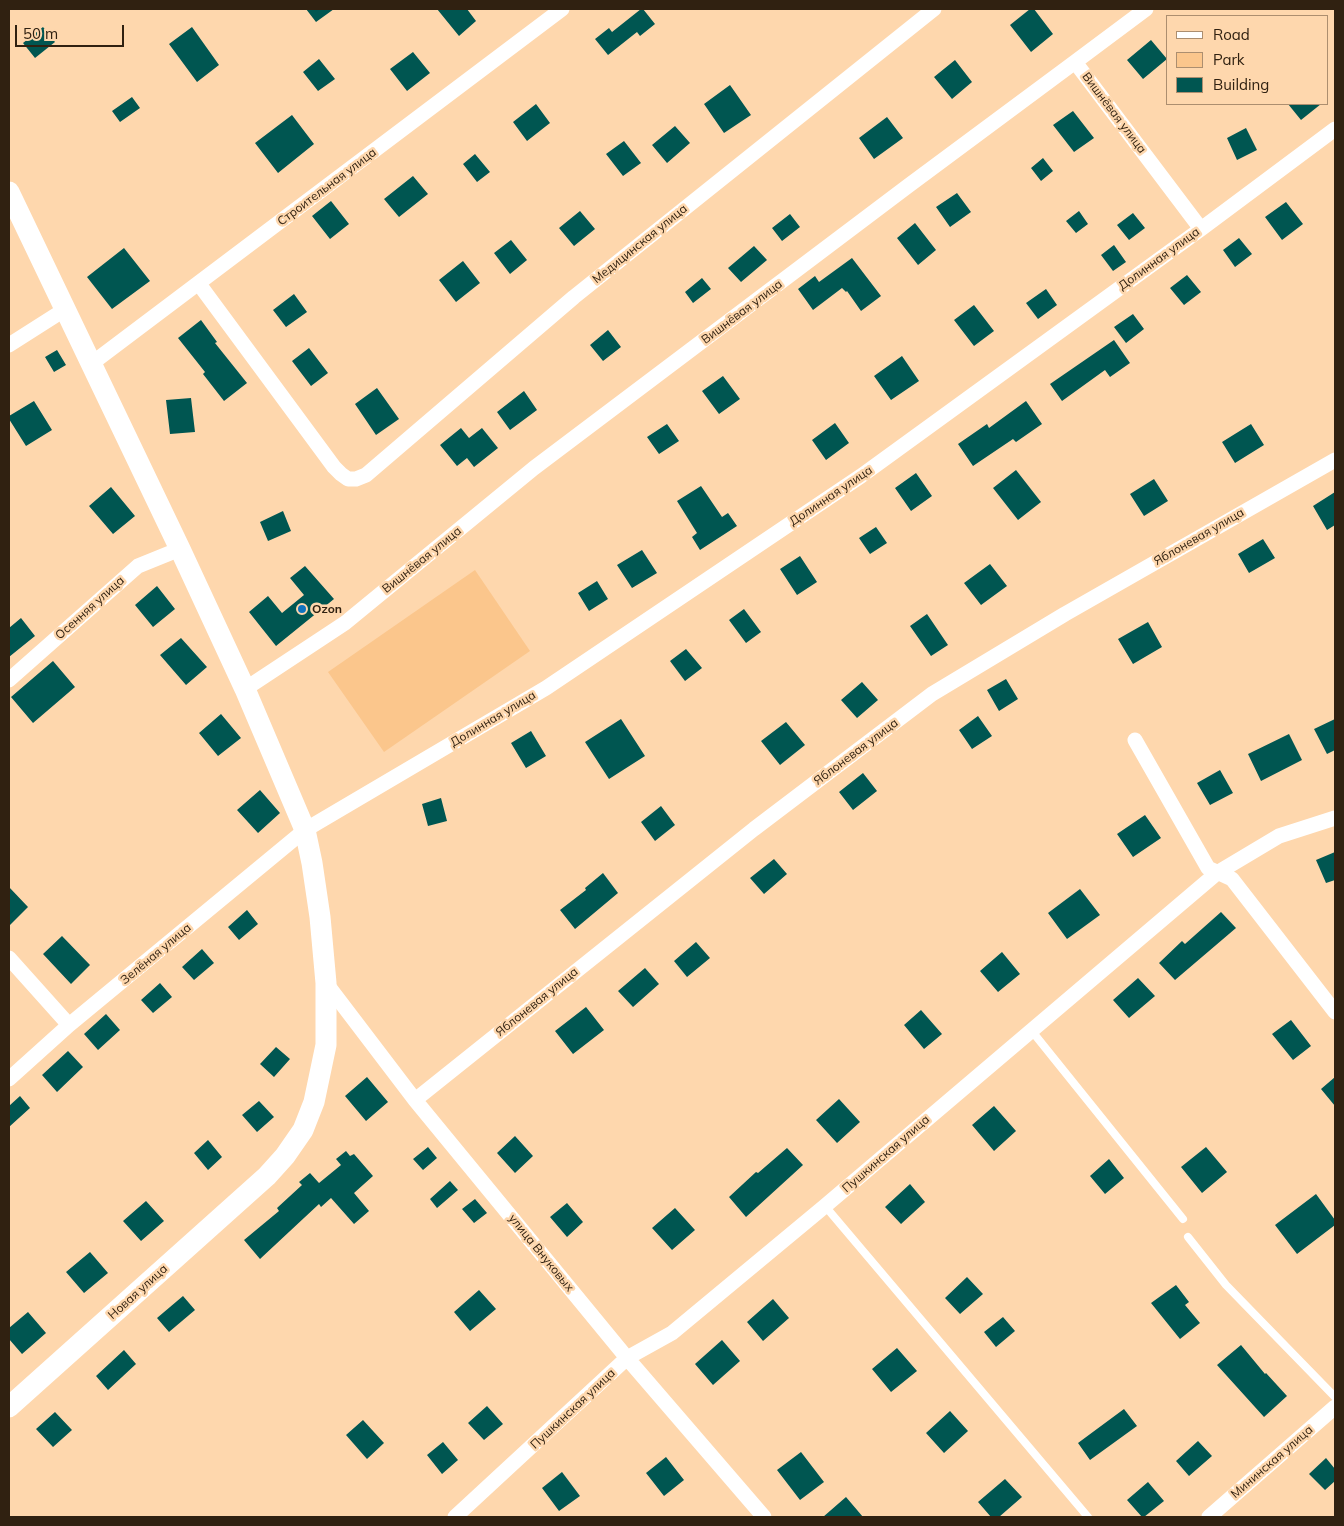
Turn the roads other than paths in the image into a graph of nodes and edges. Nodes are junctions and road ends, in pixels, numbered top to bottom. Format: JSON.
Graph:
{"nodes":[{"id":1,"x":562,"y":9,"type":"edge"},
{"id":2,"x":934,"y":9,"type":"edge"},
{"id":3,"x":1146,"y":9,"type":"edge"},
{"id":4,"x":1075,"y":62,"type":"junction"},
{"id":5,"x":1335,"y":129,"type":"edge"},
{"id":6,"x":9,"y":192,"type":"edge"},
{"id":7,"x":1201,"y":229,"type":"junction"},
{"id":8,"x":198,"y":284,"type":"junction"},
{"id":9,"x":64,"y":310,"type":"junction"},
{"id":10,"x":9,"y":344,"type":"edge"},
{"id":11,"x":91,"y":364,"type":"junction"},
{"id":12,"x":1335,"y":460,"type":"edge"},
{"id":13,"x":180,"y":549,"type":"junction"},
{"id":14,"x":9,"y":680,"type":"edge"},
{"id":15,"x":245,"y":689,"type":"junction"},
{"id":16,"x":1135,"y":740,"type":"dead end"},
{"id":17,"x":1335,"y":818,"type":"edge"},
{"id":18,"x":305,"y":830,"type":"junction"},
{"id":19,"x":1217,"y":873,"type":"junction"},
{"id":20,"x":9,"y":958,"type":"edge"},
{"id":21,"x":326,"y":983,"type":"junction"},
{"id":22,"x":1335,"y":1012,"type":"edge"},
{"id":23,"x":69,"y":1025,"type":"junction"},
{"id":24,"x":1031,"y":1030,"type":"junction"},
{"id":25,"x":9,"y":1079,"type":"edge"},
{"id":26,"x":415,"y":1100,"type":"junction"},
{"id":27,"x":825,"y":1206,"type":"junction"},
{"id":28,"x":1183,"y":1219,"type":"dead end"},
{"id":29,"x":1188,"y":1238,"type":"dead end"},
{"id":30,"x":627,"y":1358,"type":"junction"},
{"id":31,"x":1335,"y":1397,"type":"edge"},
{"id":32,"x":9,"y":1407,"type":"edge"},
{"id":33,"x":1335,"y":1407,"type":"edge"},
{"id":34,"x":455,"y":1517,"type":"edge"},
{"id":35,"x":764,"y":1517,"type":"edge"},
{"id":36,"x":1088,"y":1517,"type":"edge"},
{"id":37,"x":1209,"y":1517,"type":"edge"}],
"edges":[{"from":1,"to":8,"type":"street","name":"Строительная улица"},
{"from":2,"to":8,"type":"street","name":"Медицинская улица"},
{"from":3,"to":4,"type":"street"},
{"from":4,"to":7,"type":"street","name":"Вишнёвая улица"},
{"from":4,"to":15,"type":"street","name":"Вишнёвая улица"},
{"from":5,"to":7,"type":"street","name":"Долинная улица"},
{"from":6,"to":9,"type":"street","name":"Новая улица"},
{"from":7,"to":18,"type":"street","name":"Долинная улица"},
{"from":8,"to":11,"type":"street","name":"Строительная улица"},
{"from":9,"to":10,"type":"street"},
{"from":9,"to":11,"type":"street","name":"Новая улица"},
{"from":11,"to":13,"type":"street","name":"Новая улица"},
{"from":12,"to":26,"type":"street","name":"Яблоневая улица"},
{"from":13,"to":14,"type":"street","name":"Осенняя улица"},
{"from":13,"to":15,"type":"street","name":"Новая улица"},
{"from":15,"to":18,"type":"street","name":"Новая улица"},
{"from":16,"to":19,"type":"street"},
{"from":17,"to":19,"type":"street","name":"Пушкинская улица"},
{"from":18,"to":21,"type":"street","name":"Новая улица"},
{"from":18,"to":23,"type":"street","name":"Зелёная улица"},
{"from":19,"to":22,"type":"street"},
{"from":19,"to":24,"type":"street","name":"Пушкинская улица"},
{"from":20,"to":23,"type":"street"},
{"from":21,"to":26,"type":"street","name":"улица Внуковых"},
{"from":21,"to":32,"type":"street","name":"Новая улица"},
{"from":23,"to":25,"type":"street","name":"Зелёная улица"},
{"from":24,"to":27,"type":"street","name":"Пушкинская улица"},
{"from":24,"to":28,"type":"lane"},
{"from":26,"to":30,"type":"street","name":"улица Внуковых"},
{"from":27,"to":30,"type":"street","name":"Пушкинская улица"},
{"from":27,"to":36,"type":"lane"},
{"from":29,"to":31,"type":"lane"},
{"from":30,"to":34,"type":"street","name":"Пушкинская улица"},
{"from":30,"to":35,"type":"street","name":"улица Внуковых"},
{"from":33,"to":37,"type":"street","name":"Мининская улица"}]}
